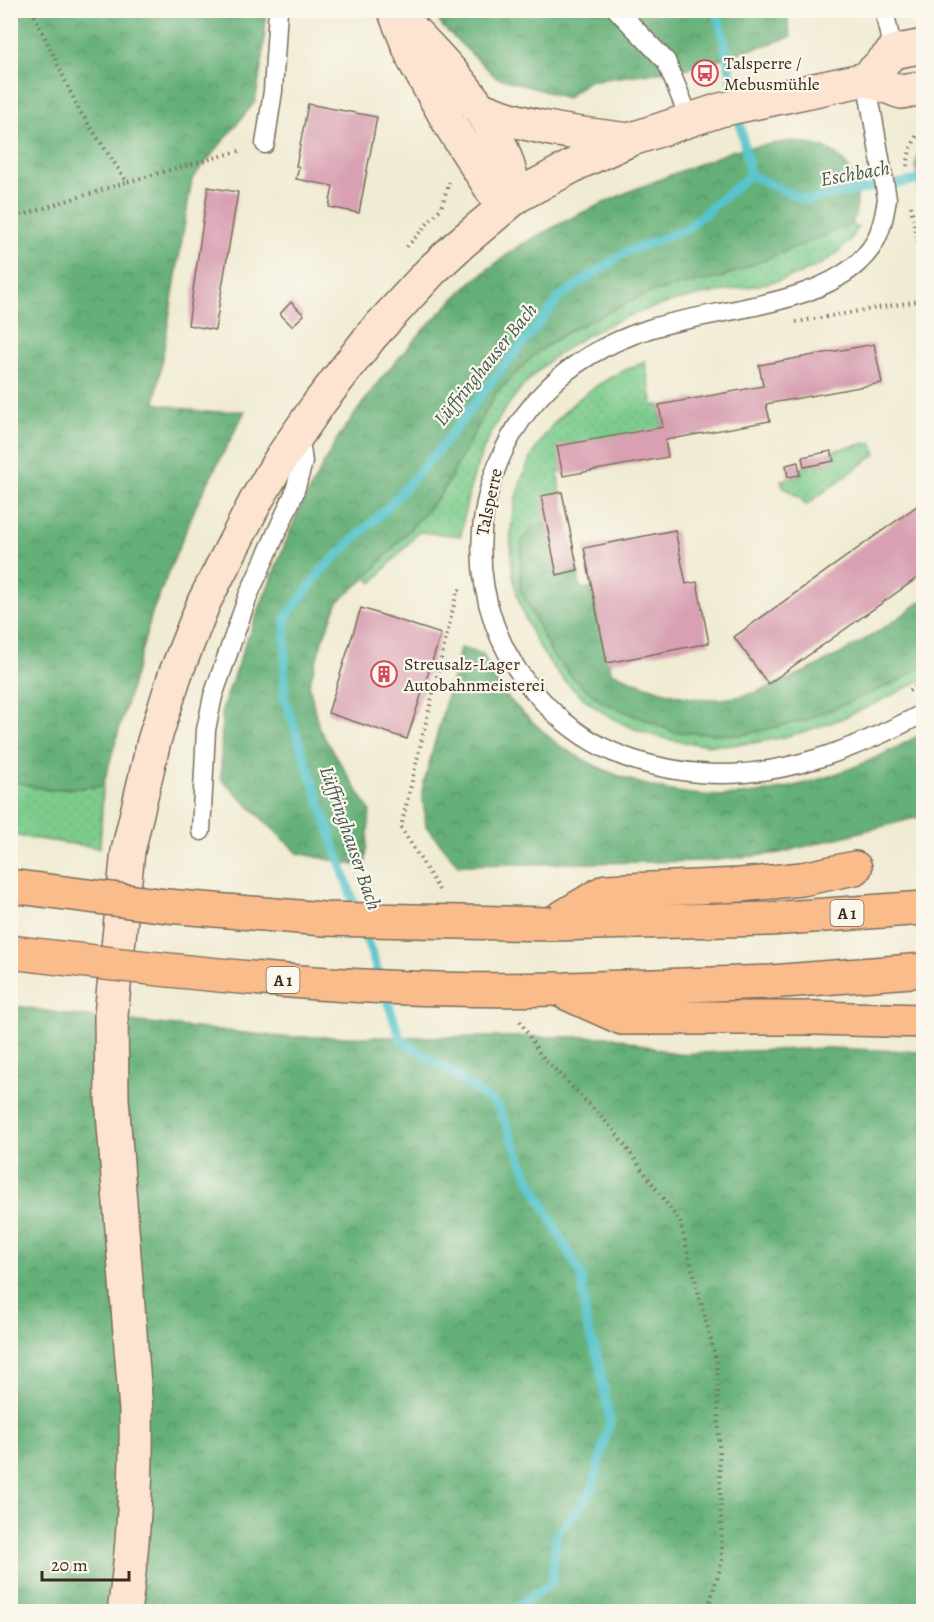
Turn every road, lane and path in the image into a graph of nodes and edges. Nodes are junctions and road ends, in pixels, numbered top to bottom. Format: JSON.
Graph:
{"nodes":[{"id":1,"x":32,"y":10,"type":"edge"},
{"id":2,"x":278,"y":10,"type":"edge"},
{"id":3,"x":617,"y":10,"type":"edge"},
{"id":4,"x":884,"y":10,"type":"edge"},
{"id":5,"x":396,"y":13,"type":"edge"},
{"id":6,"x":908,"y":49,"type":"edge"},
{"id":7,"x":866,"y":80,"type":"junction"},
{"id":8,"x":924,"y":88,"type":"edge"},
{"id":9,"x":479,"y":108,"type":"junction"},
{"id":10,"x":690,"y":120,"type":"junction"},
{"id":11,"x":917,"y":135,"type":"dead end"},
{"id":12,"x":629,"y":140,"type":"junction"},
{"id":13,"x":265,"y":144,"type":"joint"},
{"id":14,"x":910,"y":150,"type":"dead end"},
{"id":15,"x":127,"y":182,"type":"junction"},
{"id":16,"x":510,"y":202,"type":"junction"},
{"id":17,"x":912,"y":209,"type":"dead end"},
{"id":18,"x":10,"y":220,"type":"edge"},
{"id":19,"x":924,"y":285,"type":"edge"},
{"id":20,"x":924,"y":300,"type":"edge"},
{"id":21,"x":786,"y":324,"type":"dead end"},
{"id":22,"x":299,"y":432,"type":"junction"},
{"id":23,"x":482,"y":572,"type":"junction"},
{"id":24,"x":924,"y":682,"type":"edge"},
{"id":25,"x":907,"y":692,"type":"dead end"},
{"id":26,"x":924,"y":713,"type":"edge"},
{"id":27,"x":201,"y":831,"type":"dead end"},
{"id":28,"x":855,"y":868,"type":"dead end"},
{"id":29,"x":10,"y":886,"type":"edge"},
{"id":30,"x":443,"y":896,"type":"dead end"},
{"id":31,"x":924,"y":908,"type":"edge"},
{"id":32,"x":552,"y":924,"type":"junction"},
{"id":33,"x":10,"y":952,"type":"edge"},
{"id":34,"x":924,"y":970,"type":"edge"},
{"id":35,"x":557,"y":989,"type":"junction"},
{"id":36,"x":516,"y":1015,"type":"dead end"},
{"id":37,"x":924,"y":1021,"type":"edge"},
{"id":38,"x":124,"y":1611,"type":"edge"},
{"id":39,"x":706,"y":1611,"type":"edge"}],
"edges":[{"from":1,"to":15,"type":"path"},
{"from":2,"to":13,"type":"lane"},
{"from":3,"to":10,"type":"lane"},
{"from":4,"to":6,"type":"lane"},
{"from":5,"to":9,"type":"main road"},
{"from":5,"to":16,"type":"main road"},
{"from":6,"to":7,"type":"main road"},
{"from":7,"to":8,"type":"main road"},
{"from":7,"to":10,"type":"main road"},
{"from":7,"to":23,"type":"lane","name":"Talsperre"},
{"from":9,"to":12,"type":"main road"},
{"from":9,"to":16,"type":"main road"},
{"from":10,"to":12,"type":"main road"},
{"from":11,"to":14,"type":"path"},
{"from":12,"to":16,"type":"main road"},
{"from":13,"to":15,"type":"path"},
{"from":15,"to":18,"type":"path"},
{"from":16,"to":22,"type":"main road"},
{"from":17,"to":19,"type":"path"},
{"from":20,"to":21,"type":"path"},
{"from":22,"to":27,"type":"lane"},
{"from":22,"to":38,"type":"main road"},
{"from":23,"to":26,"type":"lane","name":"Talsperre"},
{"from":23,"to":30,"type":"path"},
{"from":24,"to":25,"type":"path"},
{"from":28,"to":32,"type":"highway"},
{"from":29,"to":32,"type":"highway","number":"A 1","bridge":true},
{"from":31,"to":32,"type":"highway","number":"A 1"},
{"from":33,"to":35,"type":"highway","number":"A 1","bridge":true},
{"from":34,"to":35,"type":"highway","number":"A 1"},
{"from":35,"to":37,"type":"highway"},
{"from":36,"to":39,"type":"path"}]}
